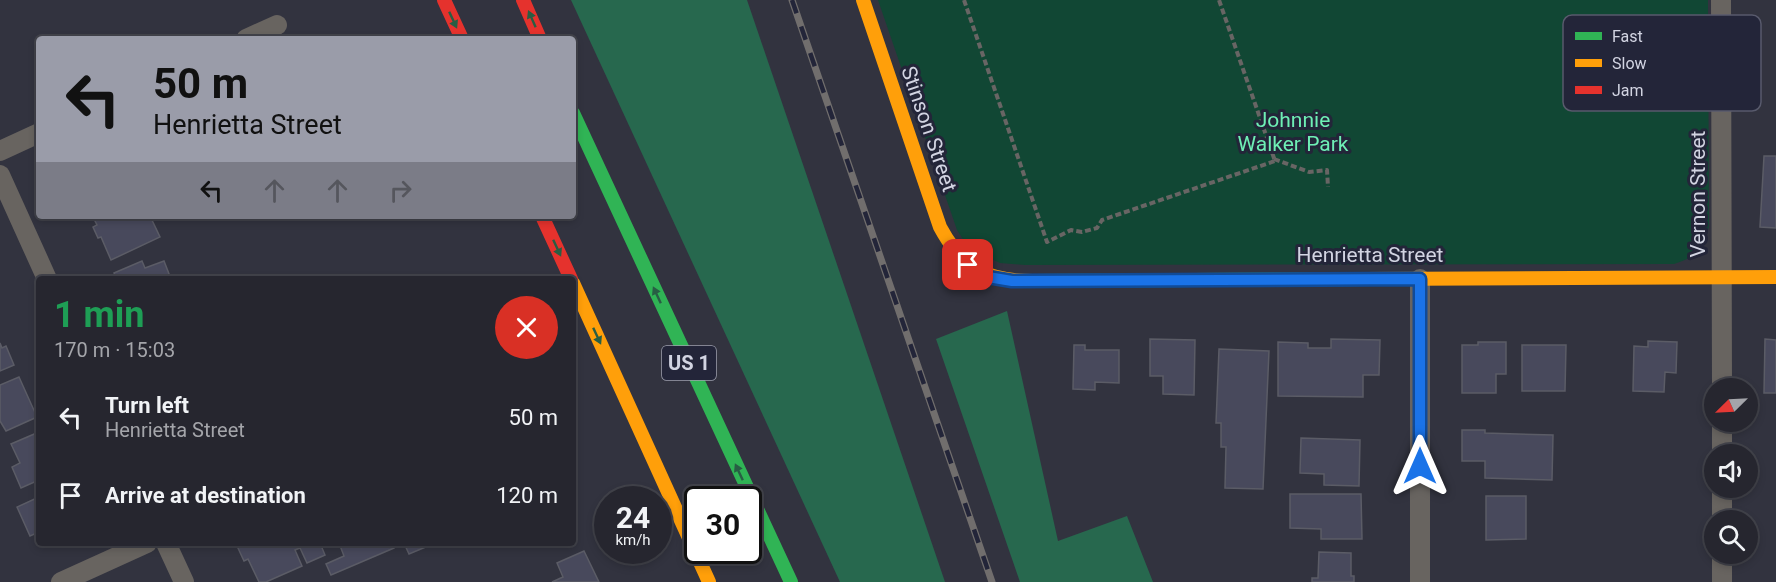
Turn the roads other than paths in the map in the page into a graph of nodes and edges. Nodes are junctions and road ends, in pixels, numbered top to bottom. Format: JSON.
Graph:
{"nodes":[{"id":1,"x":444,"y":0,"type":"edge"},
{"id":2,"x":523,"y":0,"type":"edge"},
{"id":3,"x":863,"y":0,"type":"edge"},
{"id":4,"x":1721,"y":0,"type":"edge"},
{"id":5,"x":1721,"y":15,"type":"edge"},
{"id":6,"x":277,"y":25,"type":"dead end"},
{"id":7,"x":253,"y":36,"type":"edge"},
{"id":8,"x":461,"y":36,"type":"edge"},
{"id":9,"x":539,"y":36,"type":"edge"},
{"id":10,"x":1721,"y":111,"type":"edge"},
{"id":11,"x":576,"y":119,"type":"edge"},
{"id":12,"x":36,"y":134,"type":"edge"},
{"id":13,"x":0,"y":151,"type":"edge"},
{"id":14,"x":0,"y":176,"type":"edge"},
{"id":15,"x":543,"y":219,"type":"edge"},
{"id":16,"x":968,"y":265,"type":"joint"},
{"id":17,"x":46,"y":276,"type":"edge"},
{"id":18,"x":570,"y":276,"type":"edge"},
{"id":19,"x":1722,"y":277,"type":"junction"},
{"id":20,"x":1776,"y":277,"type":"edge"},
{"id":21,"x":1420,"y":279,"type":"junction"},
{"id":22,"x":576,"y":290,"type":"edge"},
{"id":23,"x":1722,"y":378,"type":"edge"},
{"id":24,"x":140,"y":546,"type":"edge"},
{"id":25,"x":167,"y":546,"type":"edge"},
{"id":26,"x":1722,"y":564,"type":"edge"},
{"id":27,"x":61,"y":582,"type":"edge"},
{"id":28,"x":184,"y":582,"type":"edge"},
{"id":29,"x":710,"y":582,"type":"edge"},
{"id":30,"x":790,"y":582,"type":"edge"},
{"id":31,"x":1420,"y":582,"type":"edge"},
{"id":32,"x":1722,"y":582,"type":"edge"}],
"edges":[{"from":1,"to":8,"type":"main road","one_way":true},
{"from":9,"to":2,"type":"main road","one_way":true},
{"from":3,"to":16,"type":"main road","name":"Stinson Street"},
{"from":4,"to":5,"type":"street","name":"Vernon Street"},
{"from":6,"to":7,"type":"street"},
{"from":10,"to":19,"type":"street","name":"Vernon Street"},
{"from":30,"to":11,"type":"main road","number":"US 1","one_way":true},
{"from":12,"to":13,"type":"street"},
{"from":14,"to":17,"type":"street"},
{"from":15,"to":18,"type":"main road","one_way":true},
{"from":16,"to":21,"type":"main road","name":"Henrietta Street"},
{"from":19,"to":20,"type":"main road","name":"Henrietta Street"},
{"from":19,"to":21,"type":"main road","name":"Henrietta Street"},
{"from":19,"to":23,"type":"street","name":"Vernon Street"},
{"from":21,"to":31,"type":"street"},
{"from":22,"to":29,"type":"main road","one_way":true},
{"from":24,"to":27,"type":"street"},
{"from":25,"to":28,"type":"street"},
{"from":26,"to":32,"type":"street"}]}
